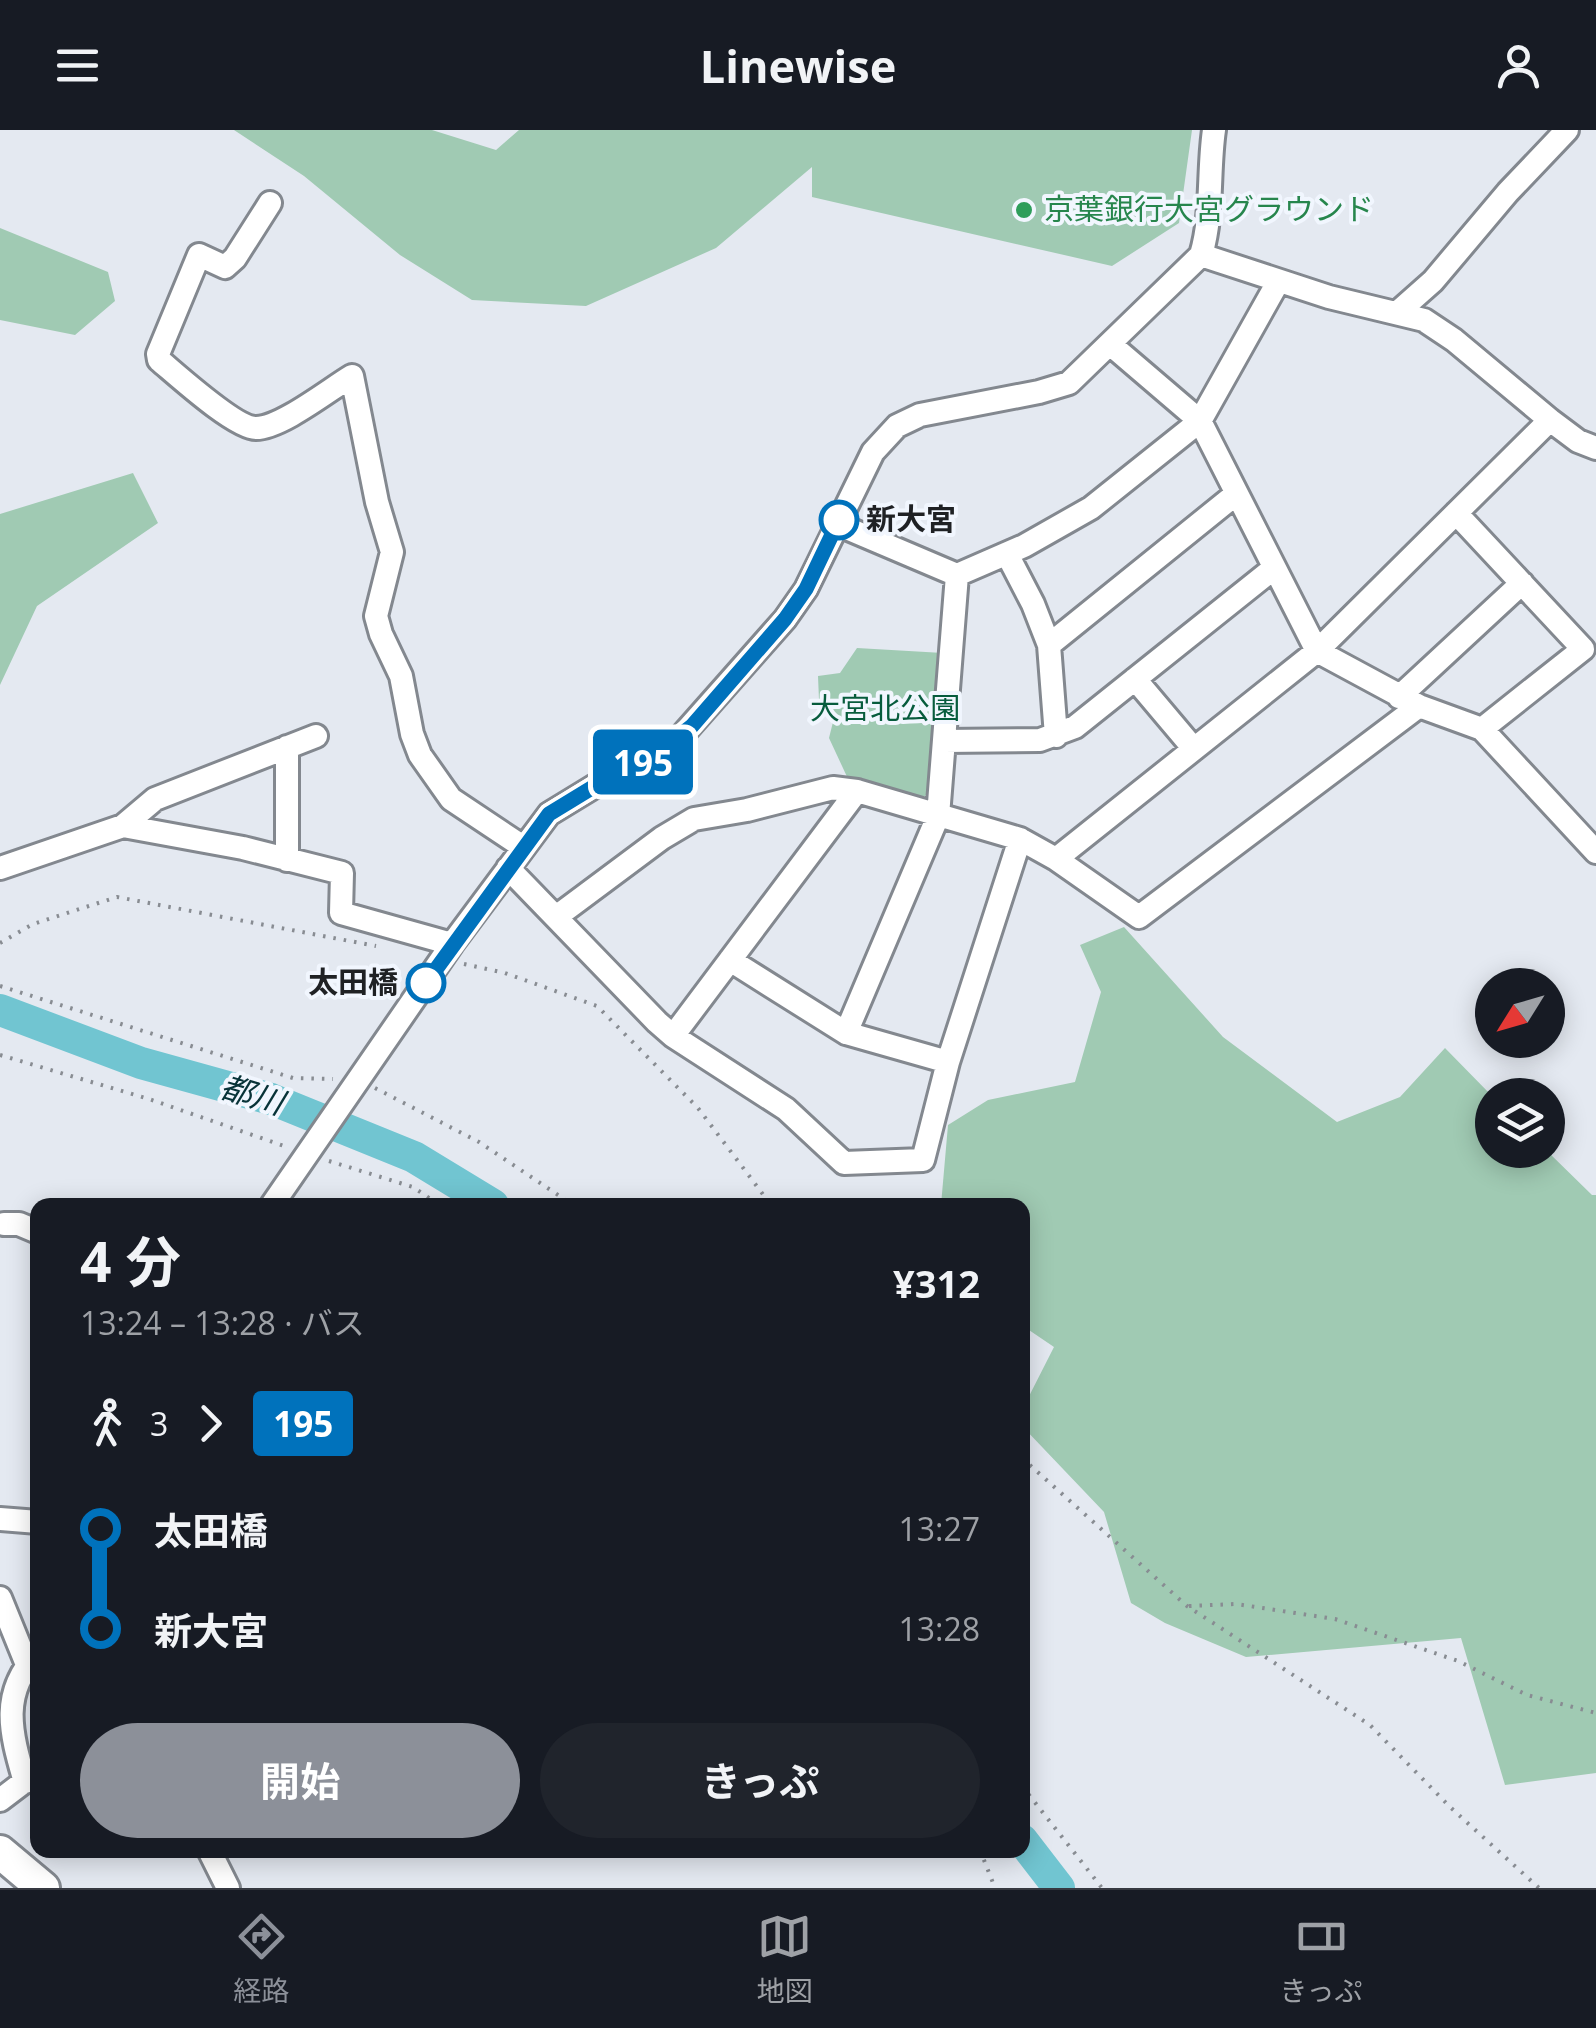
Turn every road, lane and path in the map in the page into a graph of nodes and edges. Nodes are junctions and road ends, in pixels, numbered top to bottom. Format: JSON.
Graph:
{"nodes":[{"id":1,"x":1214,"y":130,"type":"edge"},
{"id":2,"x":1567,"y":130,"type":"edge"},
{"id":3,"x":270,"y":202,"type":"dead end"},
{"id":4,"x":1200,"y":254,"type":"junction"},
{"id":5,"x":1278,"y":282,"type":"junction"},
{"id":6,"x":1398,"y":312,"type":"junction"},
{"id":7,"x":1110,"y":344,"type":"junction"},
{"id":8,"x":1550,"y":420,"type":"junction"},
{"id":9,"x":1200,"y":422,"type":"junction"},
{"id":10,"x":1596,"y":448,"type":"edge"},
{"id":11,"x":1236,"y":494,"type":"junction"},
{"id":12,"x":1456,"y":513,"type":"junction"},
{"id":13,"x":837,"y":524,"type":"junction"},
{"id":14,"x":1007,"y":554,"type":"junction"},
{"id":15,"x":1274,"y":568,"type":"junction"},
{"id":16,"x":956,"y":575,"type":"junction"},
{"id":17,"x":1522,"y":583,"type":"junction"},
{"id":18,"x":1049,"y":645,"type":"junction"},
{"id":19,"x":1317,"y":651,"type":"junction"},
{"id":20,"x":1135,"y":679,"type":"junction"},
{"id":21,"x":1409,"y":701,"type":"junction"},
{"id":22,"x":1482,"y":729,"type":"junction"},
{"id":23,"x":316,"y":736,"type":"dead end"},
{"id":24,"x":1056,"y":736,"type":"junction"},
{"id":25,"x":944,"y":742,"type":"junction"},
{"id":26,"x":286,"y":747,"type":"junction"},
{"id":27,"x":1194,"y":749,"type":"junction"},
{"id":28,"x":856,"y":791,"type":"junction"},
{"id":29,"x":938,"y":816,"type":"junction"},
{"id":30,"x":123,"y":826,"type":"junction"},
{"id":31,"x":1020,"y":840,"type":"junction"},
{"id":32,"x":523,"y":847,"type":"junction"},
{"id":33,"x":1596,"y":852,"type":"edge"},
{"id":34,"x":1056,"y":859,"type":"junction"},
{"id":35,"x":286,"y":860,"type":"junction"},
{"id":36,"x":0,"y":868,"type":"edge"},
{"id":37,"x":508,"y":868,"type":"junction"},
{"id":38,"x":556,"y":917,"type":"junction"},
{"id":39,"x":0,"y":943,"type":"edge"},
{"id":40,"x":385,"y":948,"type":"dead end"},
{"id":41,"x":447,"y":952,"type":"junction"},
{"id":42,"x":730,"y":960,"type":"junction"},
{"id":43,"x":0,"y":986,"type":"edge"},
{"id":44,"x":846,"y":1033,"type":"junction"},
{"id":45,"x":674,"y":1036,"type":"junction"},
{"id":46,"x":0,"y":1055,"type":"edge"},
{"id":47,"x":948,"y":1062,"type":"junction"},
{"id":48,"x":359,"y":1079,"type":"junction"},
{"id":49,"x":306,"y":1154,"type":"junction"},
{"id":50,"x":277,"y":1198,"type":"edge"},
{"id":51,"x":430,"y":1198,"type":"edge"},
{"id":52,"x":563,"y":1198,"type":"edge"},
{"id":53,"x":766,"y":1198,"type":"edge"},
{"id":54,"x":4,"y":1224,"type":"dead end"},
{"id":55,"x":30,"y":1229,"type":"edge"},
{"id":56,"x":1030,"y":1465,"type":"edge"},
{"id":57,"x":0,"y":1519,"type":"edge"},
{"id":58,"x":30,"y":1521,"type":"edge"},
{"id":59,"x":0,"y":1598,"type":"edge"},
{"id":60,"x":1187,"y":1606,"type":"junction"},
{"id":61,"x":30,"y":1654,"type":"edge"},
{"id":62,"x":30,"y":1661,"type":"edge"},
{"id":63,"x":1596,"y":1713,"type":"edge"},
{"id":64,"x":30,"y":1775,"type":"edge"},
{"id":65,"x":30,"y":1778,"type":"edge"},
{"id":66,"x":1030,"y":1796,"type":"edge"},
{"id":67,"x":0,"y":1800,"type":"edge"},
{"id":68,"x":0,"y":1852,"type":"edge"},
{"id":69,"x":213,"y":1858,"type":"edge"},
{"id":70,"x":983,"y":1858,"type":"edge"},
{"id":71,"x":44,"y":1888,"type":"edge"},
{"id":72,"x":228,"y":1888,"type":"edge"},
{"id":73,"x":996,"y":1888,"type":"edge"},
{"id":74,"x":1102,"y":1888,"type":"edge"},
{"id":75,"x":1539,"y":1888,"type":"edge"}],
"edges":[{"from":1,"to":4,"type":"street"},
{"from":2,"to":6,"type":"street"},
{"from":3,"to":32,"type":"street"},
{"from":4,"to":5,"type":"street"},
{"from":4,"to":7,"type":"street"},
{"from":5,"to":6,"type":"street"},
{"from":5,"to":9,"type":"street"},
{"from":6,"to":8,"type":"street"},
{"from":7,"to":9,"type":"street"},
{"from":7,"to":13,"type":"street"},
{"from":8,"to":10,"type":"street"},
{"from":8,"to":12,"type":"street"},
{"from":9,"to":11,"type":"street"},
{"from":9,"to":14,"type":"street"},
{"from":11,"to":15,"type":"street"},
{"from":11,"to":18,"type":"street"},
{"from":12,"to":17,"type":"street"},
{"from":12,"to":19,"type":"street"},
{"from":13,"to":16,"type":"street"},
{"from":13,"to":32,"type":"street"},
{"from":14,"to":16,"type":"street"},
{"from":14,"to":18,"type":"street"},
{"from":15,"to":19,"type":"street"},
{"from":15,"to":20,"type":"street"},
{"from":16,"to":25,"type":"street"},
{"from":17,"to":21,"type":"street"},
{"from":17,"to":22,"type":"street"},
{"from":18,"to":24,"type":"street"},
{"from":19,"to":21,"type":"street"},
{"from":19,"to":27,"type":"street"},
{"from":20,"to":24,"type":"street"},
{"from":20,"to":27,"type":"street"},
{"from":21,"to":22,"type":"street"},
{"from":21,"to":34,"type":"street"},
{"from":22,"to":33,"type":"street"},
{"from":23,"to":26,"type":"street"},
{"from":24,"to":25,"type":"street"},
{"from":25,"to":29,"type":"street"},
{"from":26,"to":30,"type":"street"},
{"from":26,"to":35,"type":"street"},
{"from":27,"to":34,"type":"street"},
{"from":28,"to":29,"type":"street"},
{"from":28,"to":38,"type":"street"},
{"from":28,"to":42,"type":"street"},
{"from":29,"to":31,"type":"street"},
{"from":29,"to":44,"type":"street"},
{"from":30,"to":35,"type":"street"},
{"from":30,"to":36,"type":"street"},
{"from":31,"to":34,"type":"street"},
{"from":31,"to":47,"type":"street"},
{"from":32,"to":37,"type":"street"},
{"from":35,"to":41,"type":"street"},
{"from":37,"to":38,"type":"street"},
{"from":37,"to":41,"type":"street"},
{"from":38,"to":45,"type":"street"},
{"from":39,"to":40,"type":"path"},
{"from":41,"to":48,"type":"street"},
{"from":41,"to":53,"type":"path"},
{"from":42,"to":44,"type":"street"},
{"from":42,"to":45,"type":"street"},
{"from":43,"to":48,"type":"path"},
{"from":44,"to":47,"type":"street"},
{"from":45,"to":47,"type":"street"},
{"from":46,"to":49,"type":"path"},
{"from":48,"to":49,"type":"street"},
{"from":48,"to":52,"type":"path"},
{"from":49,"to":50,"type":"street"},
{"from":49,"to":51,"type":"path"},
{"from":54,"to":55,"type":"street"},
{"from":56,"to":60,"type":"path"},
{"from":57,"to":58,"type":"street"},
{"from":59,"to":61,"type":"street"},
{"from":60,"to":63,"type":"path"},
{"from":60,"to":75,"type":"path"},
{"from":62,"to":64,"type":"street"},
{"from":65,"to":67,"type":"street"},
{"from":66,"to":74,"type":"path"},
{"from":68,"to":71,"type":"highway"},
{"from":69,"to":72,"type":"street"},
{"from":70,"to":73,"type":"path"}]}
